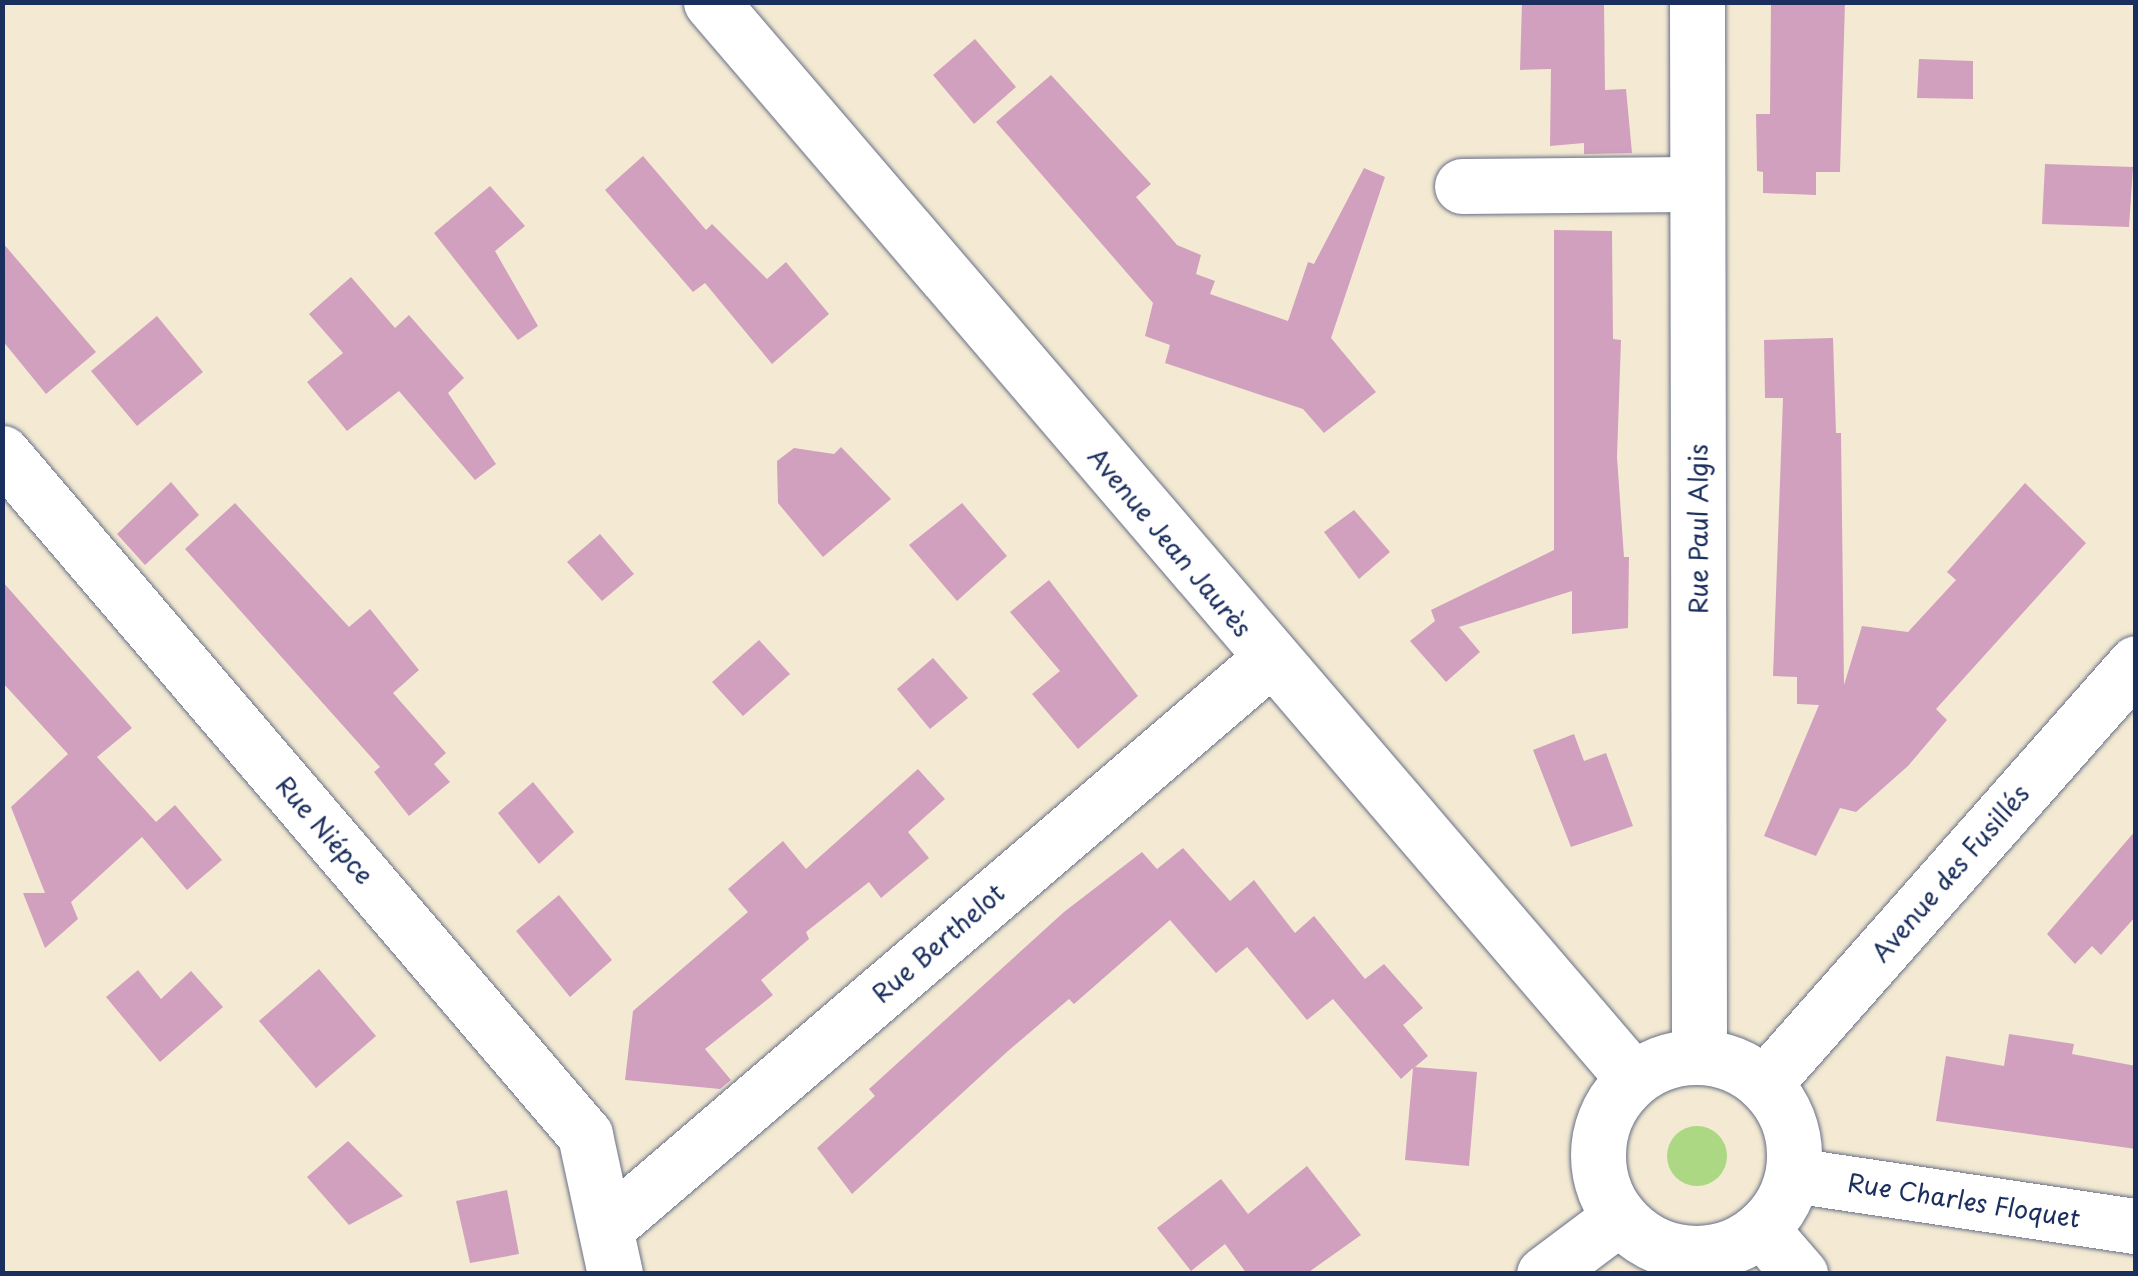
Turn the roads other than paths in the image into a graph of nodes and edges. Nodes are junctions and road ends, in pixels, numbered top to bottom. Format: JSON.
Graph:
{"nodes":[{"id":1,"x":711,"y":2,"type":"edge"},
{"id":2,"x":1697,"y":2,"type":"edge"},
{"id":3,"x":1698,"y":184,"type":"junction"},
{"id":4,"x":1462,"y":186,"type":"dead end"},
{"id":5,"x":2,"y":453,"type":"edge"},
{"id":6,"x":1270,"y":658,"type":"junction"},
{"id":7,"x":2136,"y":664,"type":"edge"},
{"id":8,"x":1699,"y":1056,"type":"junction"},
{"id":9,"x":1633,"y":1078,"type":"junction"},
{"id":10,"x":1764,"y":1084,"type":"junction"},
{"id":11,"x":1792,"y":1175,"type":"junction"},
{"id":12,"x":1620,"y":1218,"type":"junction"},
{"id":13,"x":2136,"y":1226,"type":"edge"},
{"id":14,"x":1761,"y":1228,"type":"junction"},
{"id":15,"x":610,"y":1250,"type":"edge"},
{"id":16,"x":1698,"y":1264,"type":"edge"},
{"id":17,"x":1544,"y":1274,"type":"edge"},
{"id":18,"x":1800,"y":1274,"type":"edge"}],
"edges":[{"from":1,"to":6,"type":"street","name":"Avenue Jean Jaurès"},
{"from":2,"to":3,"type":"street","name":"Rue Paul Algis"},
{"from":3,"to":4,"type":"street"},
{"from":3,"to":8,"type":"street","name":"Rue Paul Algis"},
{"from":5,"to":15,"type":"street","name":"Rue Niépce"},
{"from":6,"to":9,"type":"street","name":"Avenue Jean Jaurès"},
{"from":6,"to":15,"type":"street","name":"Rue Berthelot"},
{"from":7,"to":10,"type":"street","name":"Avenue des Fusillés"},
{"from":8,"to":9,"type":"street"},
{"from":8,"to":10,"type":"street"},
{"from":9,"to":12,"type":"street"},
{"from":10,"to":11,"type":"street"},
{"from":11,"to":13,"type":"street","name":"Rue Charles Floquet"},
{"from":11,"to":14,"type":"street"},
{"from":12,"to":16,"type":"street"},
{"from":12,"to":17,"type":"street"},
{"from":14,"to":16,"type":"street"},
{"from":14,"to":18,"type":"street"}]}
